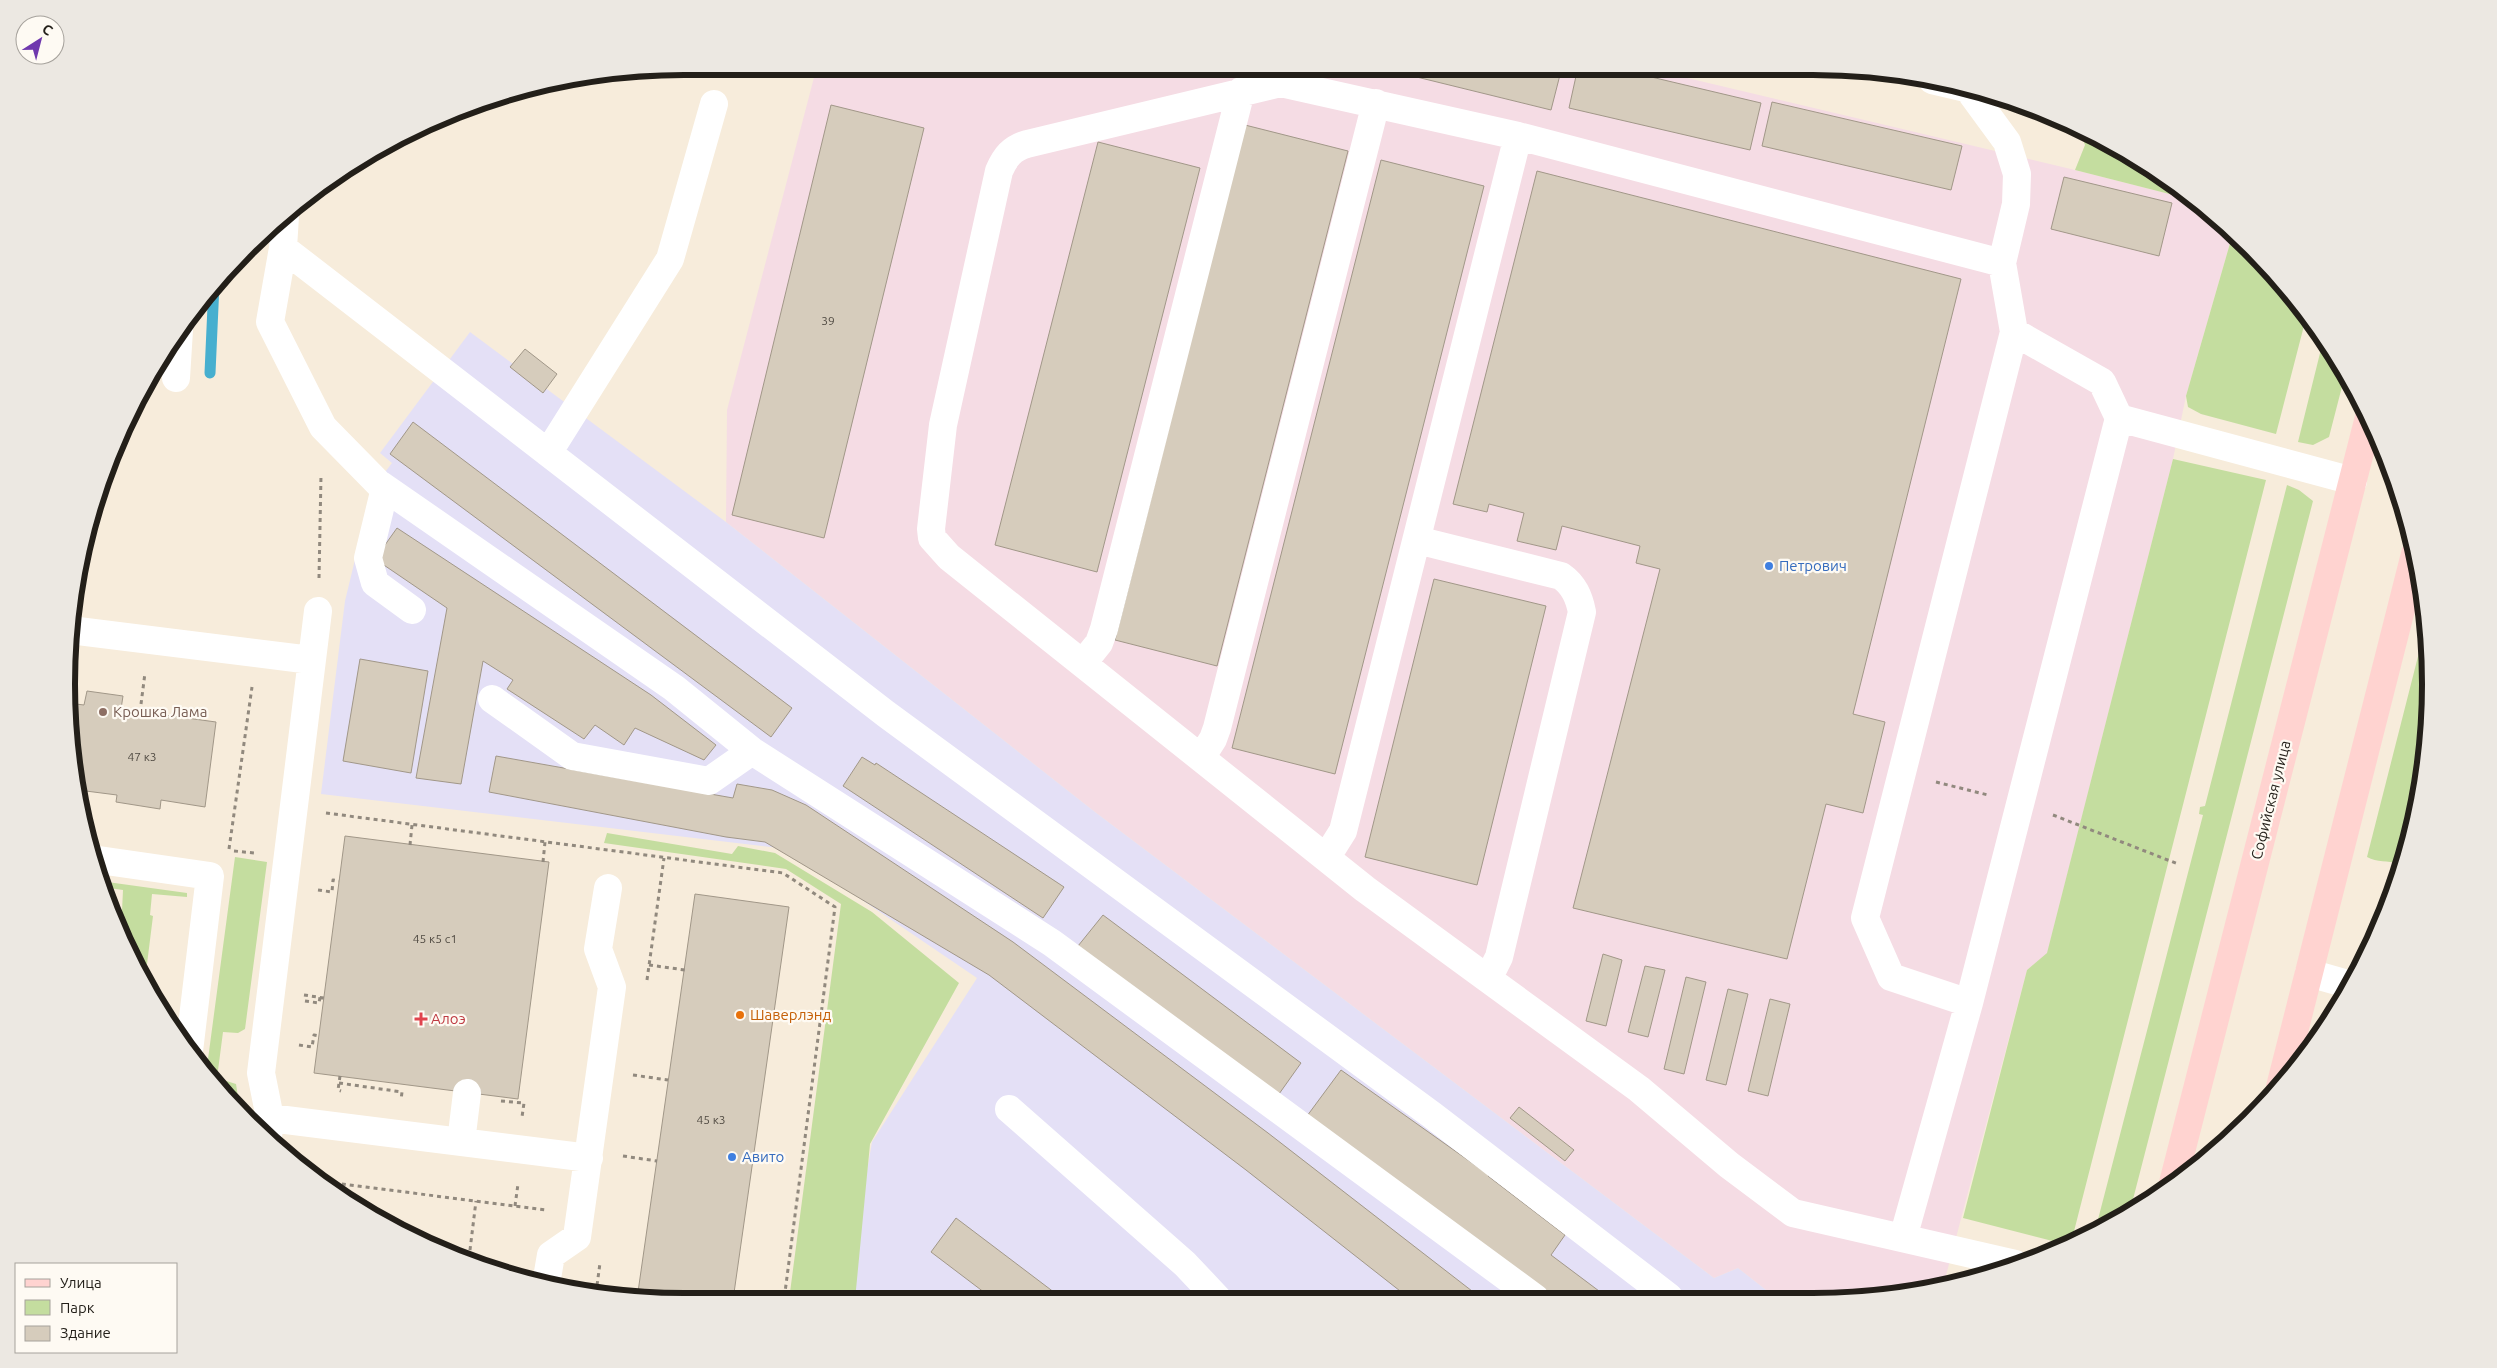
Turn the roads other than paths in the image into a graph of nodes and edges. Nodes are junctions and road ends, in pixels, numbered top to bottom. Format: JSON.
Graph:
{"nodes":[{"id":1,"x":1241,"y":91,"type":"junction"},
{"id":2,"x":1973,"y":97,"type":"edge"},
{"id":3,"x":1376,"y":103,"type":"junction"},
{"id":4,"x":714,"y":104,"type":"dead end"},
{"id":5,"x":1518,"y":136,"type":"junction"},
{"id":6,"x":285,"y":224,"type":"edge"},
{"id":7,"x":283,"y":248,"type":"junction"},
{"id":8,"x":2002,"y":263,"type":"junction"},
{"id":9,"x":2014,"y":332,"type":"junction"},
{"id":10,"x":178,"y":346,"type":"edge"},
{"id":11,"x":176,"y":378,"type":"dead end"},
{"id":12,"x":2119,"y":418,"type":"junction"},
{"id":13,"x":2366,"y":430,"type":"edge"},
{"id":14,"x":548,"y":453,"type":"junction"},
{"id":15,"x":2353,"y":481,"type":"junction"},
{"id":16,"x":385,"y":488,"type":"junction"},
{"id":17,"x":1416,"y":540,"type":"junction"},
{"id":18,"x":2411,"y":570,"type":"edge"},
{"id":19,"x":412,"y":610,"type":"dead end"},
{"id":20,"x":318,"y":611,"type":"road end"},
{"id":21,"x":77,"y":631,"type":"edge"},
{"id":22,"x":311,"y":660,"type":"junction"},
{"id":23,"x":1083,"y":663,"type":"junction"},
{"id":24,"x":492,"y":699,"type":"dead end"},
{"id":25,"x":752,"y":751,"type":"junction"},
{"id":26,"x":1201,"y":758,"type":"junction"},
{"id":27,"x":1326,"y":858,"type":"junction"},
{"id":28,"x":101,"y":860,"type":"edge"},
{"id":29,"x":608,"y":888,"type":"dead end"},
{"id":30,"x":2309,"y":973,"type":"junction"},
{"id":31,"x":1488,"y":979,"type":"junction"},
{"id":32,"x":2343,"y":983,"type":"edge"},
{"id":33,"x":1969,"y":1003,"type":"junction"},
{"id":34,"x":190,"y":1040,"type":"edge"},
{"id":35,"x":2285,"y":1069,"type":"edge"},
{"id":36,"x":467,"y":1093,"type":"dead end"},
{"id":37,"x":1009,"y":1108,"type":"dead end"},
{"id":38,"x":269,"y":1127,"type":"edge"},
{"id":39,"x":461,"y":1142,"type":"junction"},
{"id":40,"x":589,"y":1158,"type":"junction"},
{"id":41,"x":2176,"y":1173,"type":"edge"},
{"id":42,"x":1903,"y":1238,"type":"junction"},
{"id":43,"x":2006,"y":1262,"type":"edge"},
{"id":44,"x":547,"y":1277,"type":"edge"},
{"id":45,"x":1212,"y":1293,"type":"edge"},
{"id":46,"x":1528,"y":1293,"type":"edge"},
{"id":47,"x":1664,"y":1293,"type":"edge"}],
"edges":[{"from":1,"to":3,"type":"lane"},
{"from":1,"to":23,"type":"lane"},
{"from":1,"to":23,"type":"lane"},
{"from":2,"to":8,"type":"lane"},
{"from":3,"to":5,"type":"lane"},
{"from":3,"to":26,"type":"lane"},
{"from":4,"to":14,"type":"lane"},
{"from":5,"to":8,"type":"lane"},
{"from":5,"to":17,"type":"lane"},
{"from":6,"to":7,"type":"lane"},
{"from":7,"to":14,"type":"lane"},
{"from":7,"to":16,"type":"lane"},
{"from":8,"to":9,"type":"lane"},
{"from":9,"to":12,"type":"lane"},
{"from":9,"to":33,"type":"lane"},
{"from":10,"to":11,"type":"lane"},
{"from":12,"to":15,"type":"lane"},
{"from":12,"to":33,"type":"lane"},
{"from":13,"to":15,"type":"main road","name":"Софийская улица"},
{"from":14,"to":47,"type":"lane"},
{"from":15,"to":41,"type":"main road","name":"Софийская улица"},
{"from":16,"to":19,"type":"lane"},
{"from":16,"to":25,"type":"lane"},
{"from":17,"to":27,"type":"lane"},
{"from":17,"to":31,"type":"lane"},
{"from":18,"to":30,"type":"main road"},
{"from":20,"to":22,"type":"lane"},
{"from":21,"to":22,"type":"lane"},
{"from":22,"to":38,"type":"lane"},
{"from":23,"to":26,"type":"lane"},
{"from":24,"to":25,"type":"lane"},
{"from":25,"to":46,"type":"lane"},
{"from":26,"to":27,"type":"lane"},
{"from":27,"to":31,"type":"lane"},
{"from":28,"to":34,"type":"lane"},
{"from":29,"to":40,"type":"lane"},
{"from":30,"to":32,"type":"lane"},
{"from":30,"to":35,"type":"main road"},
{"from":31,"to":42,"type":"lane"},
{"from":33,"to":42,"type":"lane"},
{"from":36,"to":39,"type":"lane"},
{"from":37,"to":45,"type":"lane"},
{"from":38,"to":39,"type":"lane"},
{"from":39,"to":40,"type":"lane"},
{"from":40,"to":44,"type":"lane"},
{"from":42,"to":43,"type":"lane"}]}
